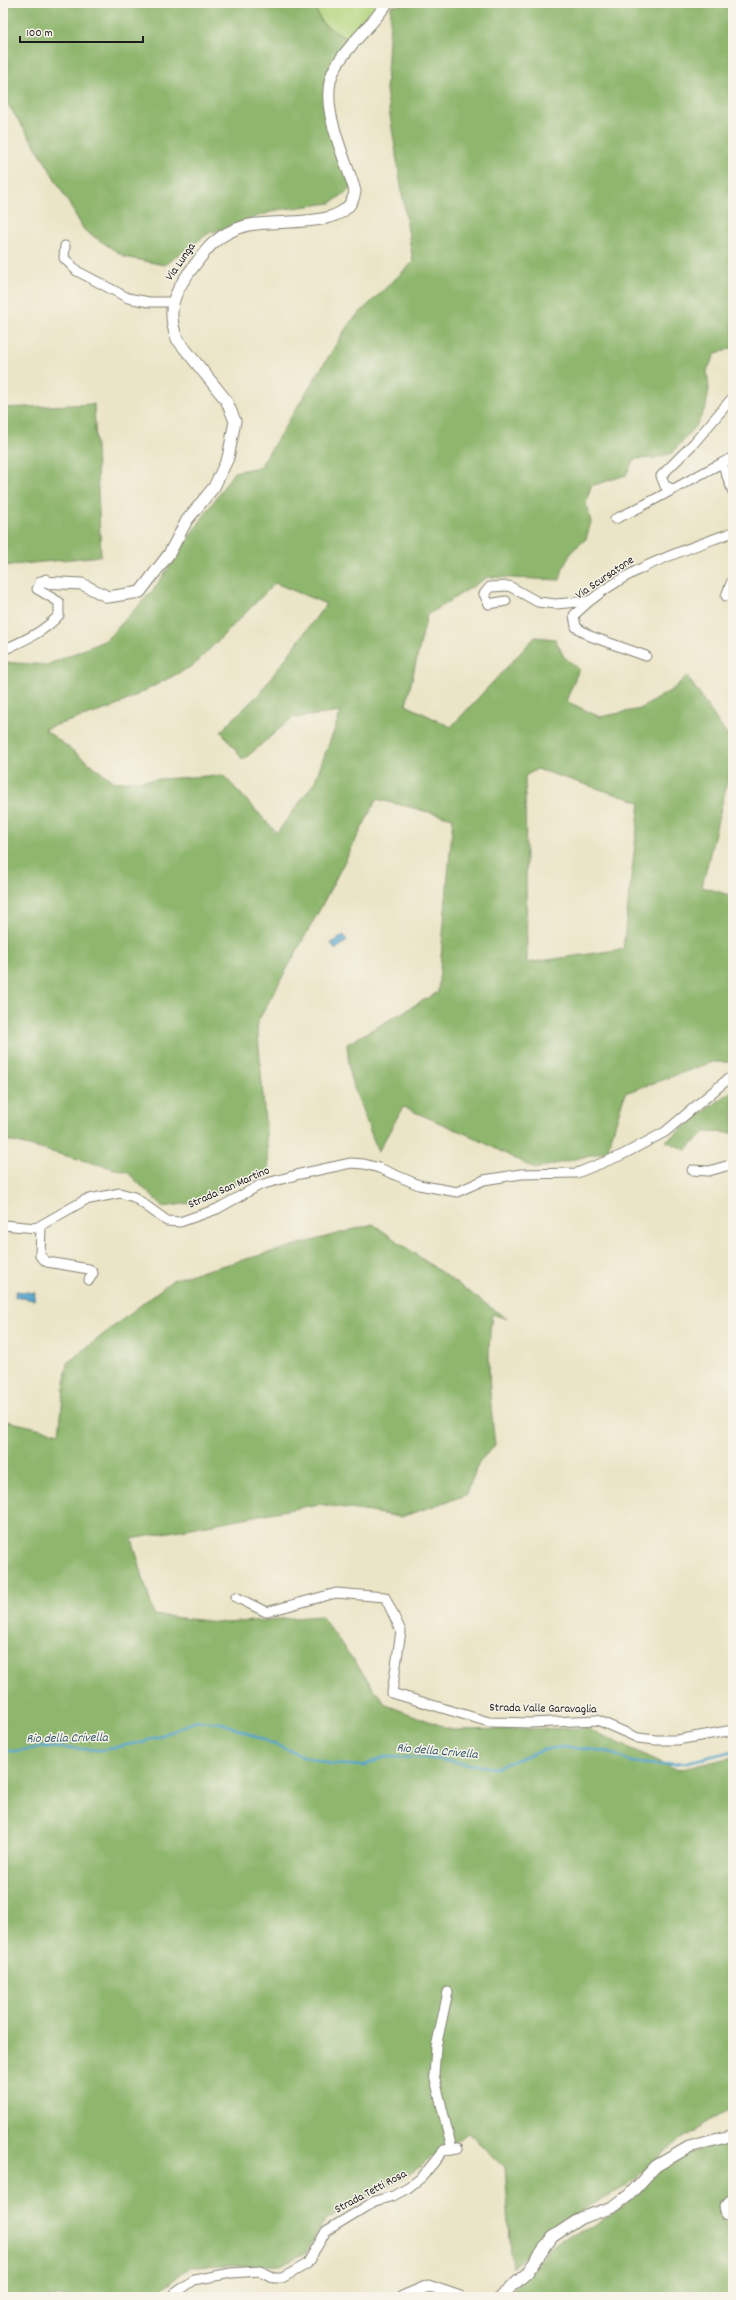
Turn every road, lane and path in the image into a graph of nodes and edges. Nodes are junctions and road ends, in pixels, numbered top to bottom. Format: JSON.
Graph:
{"nodes":[{"id":1,"x":386,"y":3,"type":"edge"},
{"id":2,"x":65,"y":246,"type":"dead end"},
{"id":3,"x":173,"y":302,"type":"junction"},
{"id":4,"x":733,"y":397,"type":"edge"},
{"id":5,"x":733,"y":457,"type":"edge"},
{"id":6,"x":722,"y":463,"type":"junction"},
{"id":7,"x":673,"y":489,"type":"junction"},
{"id":8,"x":733,"y":492,"type":"edge"},
{"id":9,"x":615,"y":518,"type":"dead end"},
{"id":10,"x":733,"y":532,"type":"edge"},
{"id":11,"x":733,"y":578,"type":"edge"},
{"id":12,"x":43,"y":581,"type":"joint"},
{"id":13,"x":726,"y":596,"type":"dead end"},
{"id":14,"x":506,"y":601,"type":"dead end"},
{"id":15,"x":589,"y":601,"type":"junction"},
{"id":16,"x":3,"y":650,"type":"edge"},
{"id":17,"x":646,"y":656,"type":"dead end"},
{"id":18,"x":733,"y":1077,"type":"edge"},
{"id":19,"x":733,"y":1164,"type":"edge"},
{"id":20,"x":692,"y":1170,"type":"dead end"},
{"id":21,"x":3,"y":1225,"type":"edge"},
{"id":22,"x":41,"y":1227,"type":"junction"},
{"id":23,"x":89,"y":1280,"type":"dead end"},
{"id":24,"x":236,"y":1597,"type":"dead end"},
{"id":25,"x":733,"y":1730,"type":"edge"},
{"id":26,"x":448,"y":1992,"type":"dead end"},
{"id":27,"x":733,"y":2135,"type":"edge"},
{"id":28,"x":733,"y":2199,"type":"edge"},
{"id":29,"x":733,"y":2217,"type":"edge"},
{"id":30,"x":170,"y":2297,"type":"edge"},
{"id":31,"x":402,"y":2297,"type":"edge"},
{"id":32,"x":460,"y":2297,"type":"edge"},
{"id":33,"x":500,"y":2297,"type":"edge"}],
"edges":[{"from":1,"to":3,"type":"street","name":"Via Lunga"},
{"from":2,"to":3,"type":"street"},
{"from":3,"to":12,"type":"street","name":"Via Lunga"},
{"from":4,"to":7,"type":"street"},
{"from":5,"to":6,"type":"street"},
{"from":6,"to":7,"type":"street"},
{"from":6,"to":8,"type":"street"},
{"from":7,"to":9,"type":"street"},
{"from":10,"to":15,"type":"street","name":"Via Scursatone"},
{"from":11,"to":13,"type":"street"},
{"from":12,"to":16,"type":"street"},
{"from":14,"to":15,"type":"street"},
{"from":15,"to":17,"type":"street","name":"Via Scursatone"},
{"from":18,"to":22,"type":"street","name":"Strada San Martino"},
{"from":19,"to":20,"type":"street"},
{"from":21,"to":22,"type":"street"},
{"from":22,"to":23,"type":"street"},
{"from":24,"to":25,"type":"street","name":"Strada Valle Garavaglia"},
{"from":26,"to":30,"type":"street","name":"Strada Tetti Rosa"},
{"from":27,"to":33,"type":"street"},
{"from":28,"to":29,"type":"street"},
{"from":31,"to":32,"type":"street"}]}
